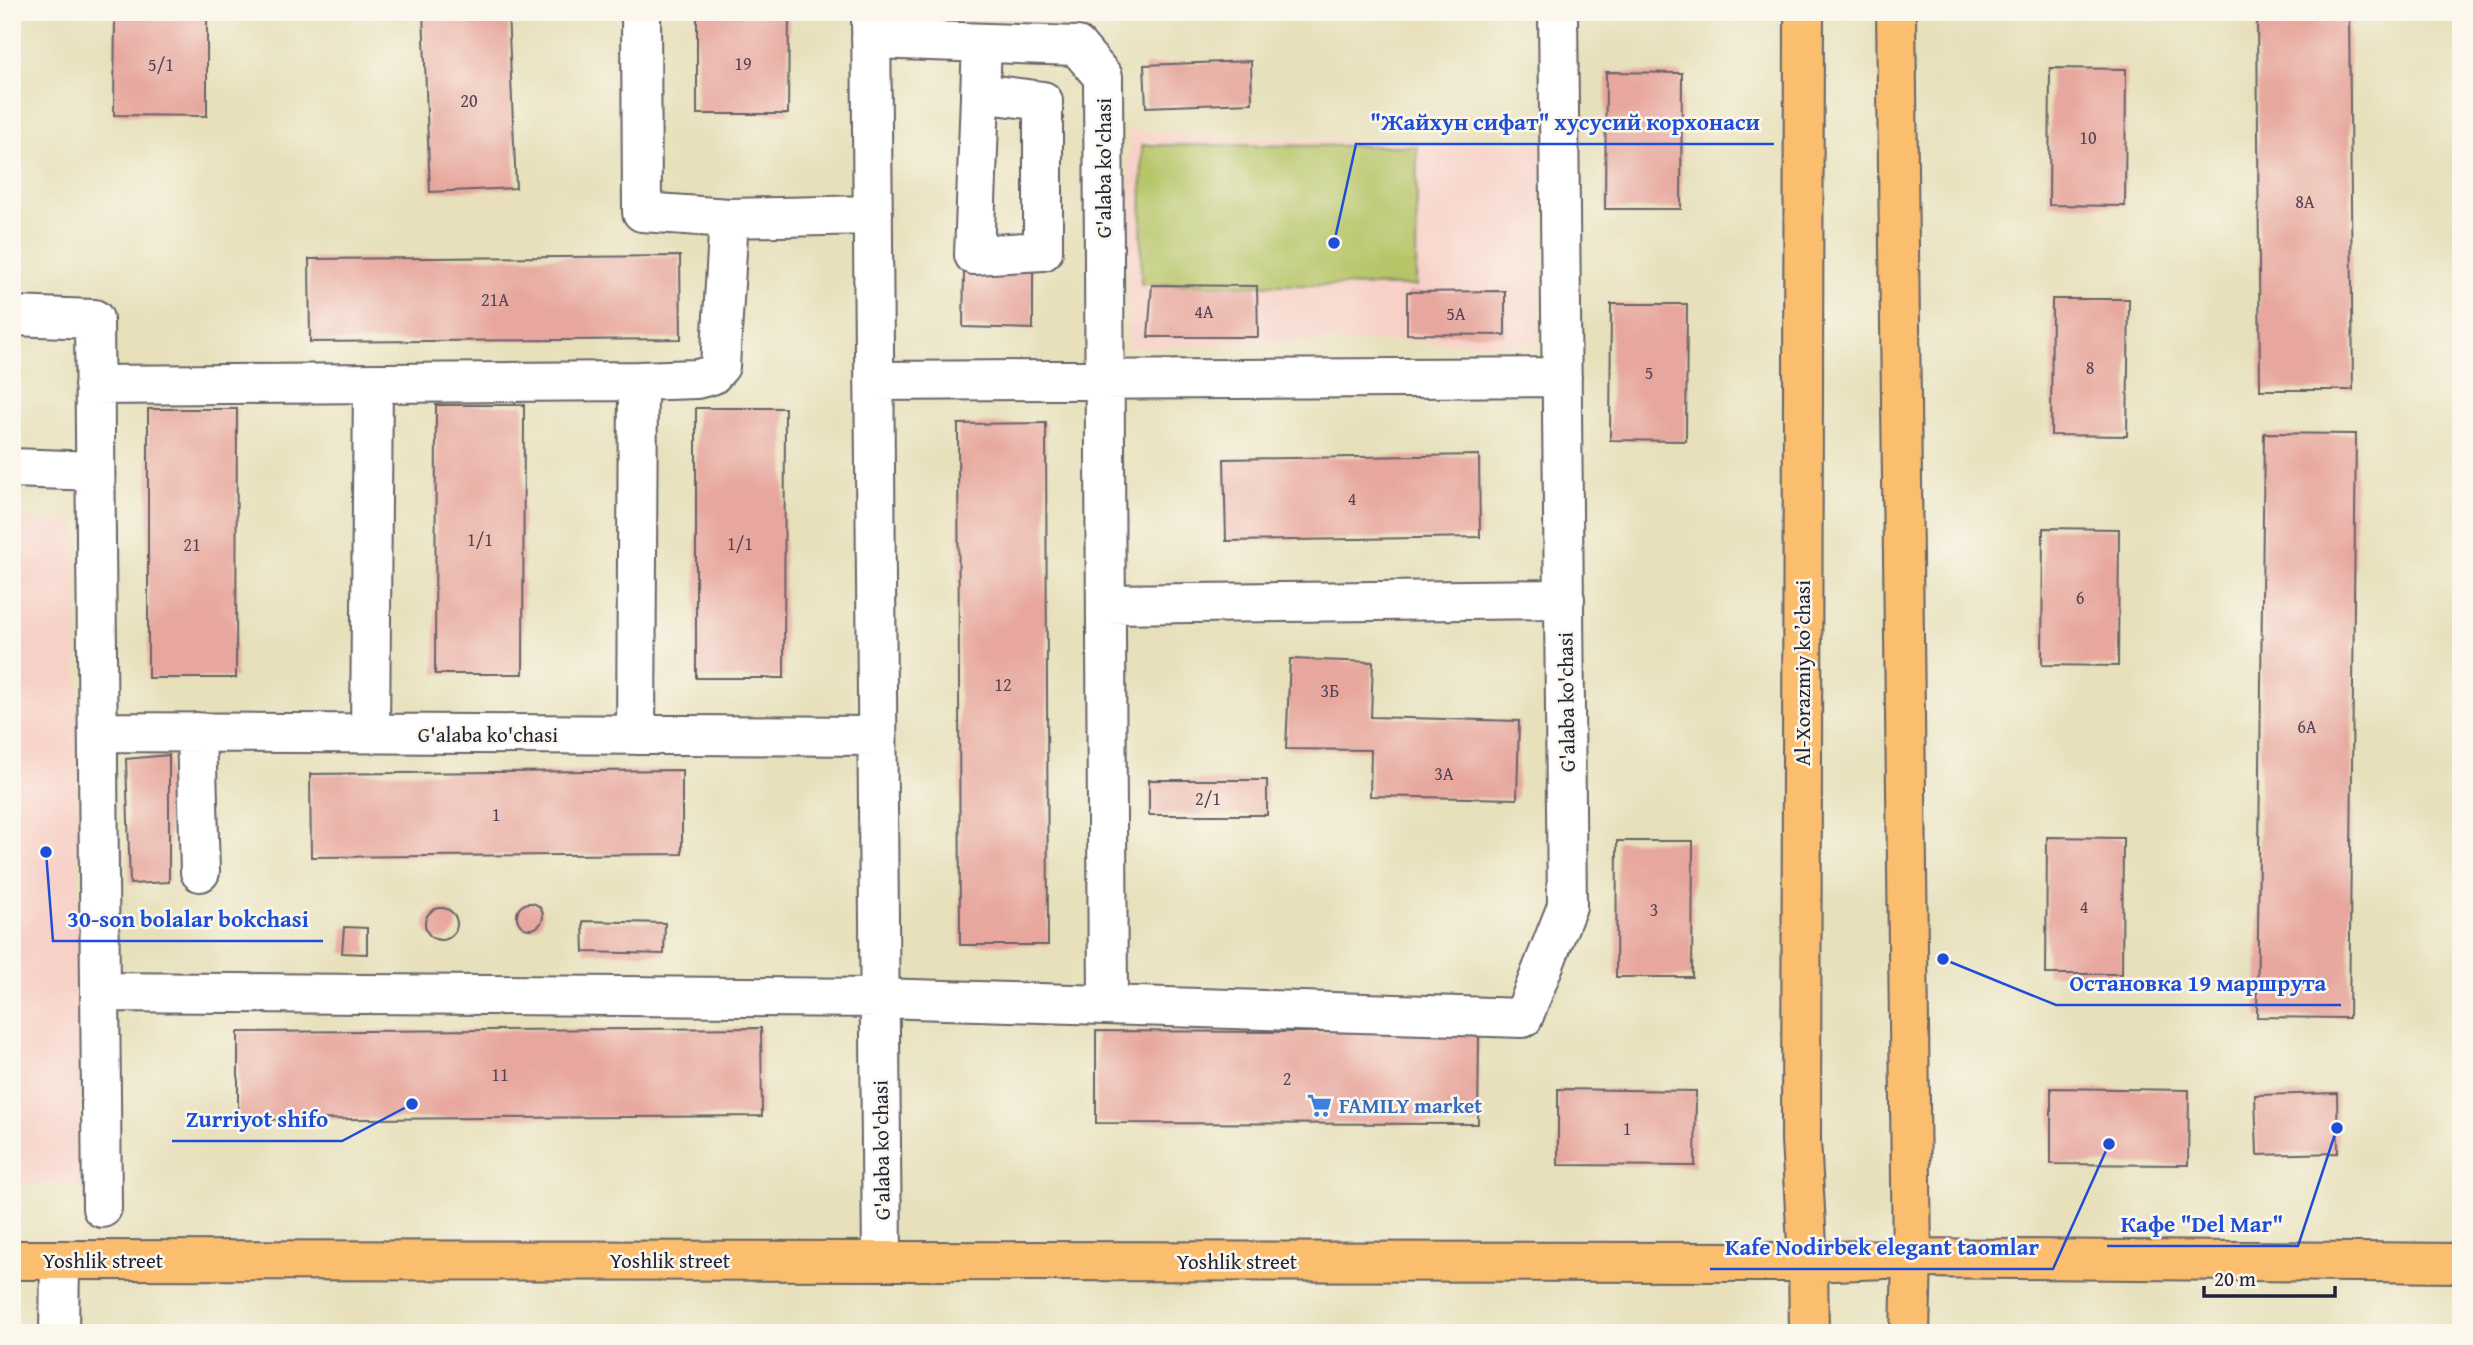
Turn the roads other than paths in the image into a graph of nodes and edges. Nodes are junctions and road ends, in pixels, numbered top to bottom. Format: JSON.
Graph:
{"nodes":[{"id":1,"x":641,"y":12,"type":"edge"},
{"id":2,"x":1558,"y":12,"type":"edge"},
{"id":3,"x":1804,"y":12,"type":"edge"},
{"id":4,"x":1896,"y":12,"type":"edge"},
{"id":5,"x":871,"y":26,"type":"edge"},
{"id":6,"x":982,"y":43,"type":"junction"},
{"id":7,"x":980,"y":93,"type":"dead end"},
{"id":8,"x":873,"y":215,"type":"junction"},
{"id":9,"x":729,"y":218,"type":"junction"},
{"id":10,"x":12,"y":316,"type":"edge"},
{"id":11,"x":1562,"y":377,"type":"junction"},
{"id":12,"x":1104,"y":380,"type":"junction"},
{"id":13,"x":874,"y":381,"type":"junction"},
{"id":14,"x":638,"y":382,"type":"junction"},
{"id":15,"x":373,"y":383,"type":"junction"},
{"id":16,"x":94,"y":385,"type":"junction"},
{"id":17,"x":12,"y":468,"type":"edge"},
{"id":18,"x":95,"y":471,"type":"junction"},
{"id":19,"x":1564,"y":599,"type":"junction"},
{"id":20,"x":1106,"y":604,"type":"junction"},
{"id":21,"x":98,"y":732,"type":"junction"},
{"id":22,"x":196,"y":732,"type":"junction"},
{"id":23,"x":370,"y":733,"type":"junction"},
{"id":24,"x":636,"y":735,"type":"junction"},
{"id":25,"x":877,"y":736,"type":"junction"},
{"id":26,"x":200,"y":872,"type":"dead end"},
{"id":27,"x":100,"y":992,"type":"junction"},
{"id":28,"x":880,"y":998,"type":"junction"},
{"id":29,"x":1108,"y":1005,"type":"junction"},
{"id":30,"x":102,"y":1208,"type":"dead end"},
{"id":31,"x":1912,"y":1258,"type":"junction"},
{"id":32,"x":12,"y":1260,"type":"edge"},
{"id":33,"x":60,"y":1260,"type":"junction"},
{"id":34,"x":882,"y":1260,"type":"junction"},
{"id":35,"x":1808,"y":1262,"type":"junction"},
{"id":36,"x":2461,"y":1263,"type":"edge"},
{"id":37,"x":59,"y":1333,"type":"edge"},
{"id":38,"x":1809,"y":1333,"type":"edge"},
{"id":39,"x":1910,"y":1333,"type":"edge"}],
"edges":[{"from":1,"to":9,"type":"street"},
{"from":2,"to":11,"type":"street","name":"G'alaba ko'chasi"},
{"from":3,"to":35,"type":"main road","name":"Al-Xorazmiy ko’chasi"},
{"from":4,"to":31,"type":"main road"},
{"from":5,"to":6,"type":"street","name":"G'alaba ko'chasi"},
{"from":5,"to":8,"type":"street","name":"G'alaba ko'chasi"},
{"from":6,"to":7,"type":"street"},
{"from":6,"to":12,"type":"street","name":"G'alaba ko'chasi"},
{"from":8,"to":9,"type":"street"},
{"from":8,"to":13,"type":"street","name":"G'alaba ko'chasi"},
{"from":9,"to":14,"type":"street"},
{"from":10,"to":16,"type":"street"},
{"from":11,"to":12,"type":"street"},
{"from":11,"to":19,"type":"street","name":"G'alaba ko'chasi"},
{"from":12,"to":13,"type":"street"},
{"from":12,"to":20,"type":"street","name":"G'alaba ko'chasi"},
{"from":13,"to":25,"type":"street","name":"G'alaba ko'chasi"},
{"from":14,"to":15,"type":"street"},
{"from":14,"to":24,"type":"street"},
{"from":15,"to":16,"type":"street"},
{"from":15,"to":23,"type":"street"},
{"from":16,"to":18,"type":"street"},
{"from":17,"to":18,"type":"street"},
{"from":18,"to":21,"type":"street"},
{"from":19,"to":20,"type":"street"},
{"from":19,"to":29,"type":"street","name":"G'alaba ko'chasi"},
{"from":20,"to":29,"type":"street","name":"G'alaba ko'chasi"},
{"from":21,"to":22,"type":"street","name":"G'alaba ko'chasi"},
{"from":21,"to":27,"type":"street"},
{"from":22,"to":23,"type":"street","name":"G'alaba ko'chasi"},
{"from":22,"to":26,"type":"street"},
{"from":23,"to":24,"type":"street","name":"G'alaba ko'chasi"},
{"from":24,"to":25,"type":"street","name":"G'alaba ko'chasi"},
{"from":25,"to":28,"type":"street","name":"G'alaba ko'chasi"},
{"from":27,"to":28,"type":"street"},
{"from":27,"to":30,"type":"street"},
{"from":28,"to":29,"type":"street"},
{"from":28,"to":34,"type":"street","name":"G'alaba ko'chasi"},
{"from":31,"to":35,"type":"main road","name":"Yoshlik street"},
{"from":31,"to":36,"type":"main road","name":"Yoshlik street"},
{"from":31,"to":39,"type":"main road"},
{"from":32,"to":33,"type":"main road","name":"Yoshlik street"},
{"from":33,"to":34,"type":"main road","name":"Yoshlik street"},
{"from":33,"to":37,"type":"street"},
{"from":34,"to":35,"type":"main road","name":"Yoshlik street"},
{"from":35,"to":38,"type":"main road","name":"Al-Xorazmiy ko’chasi"}]}
